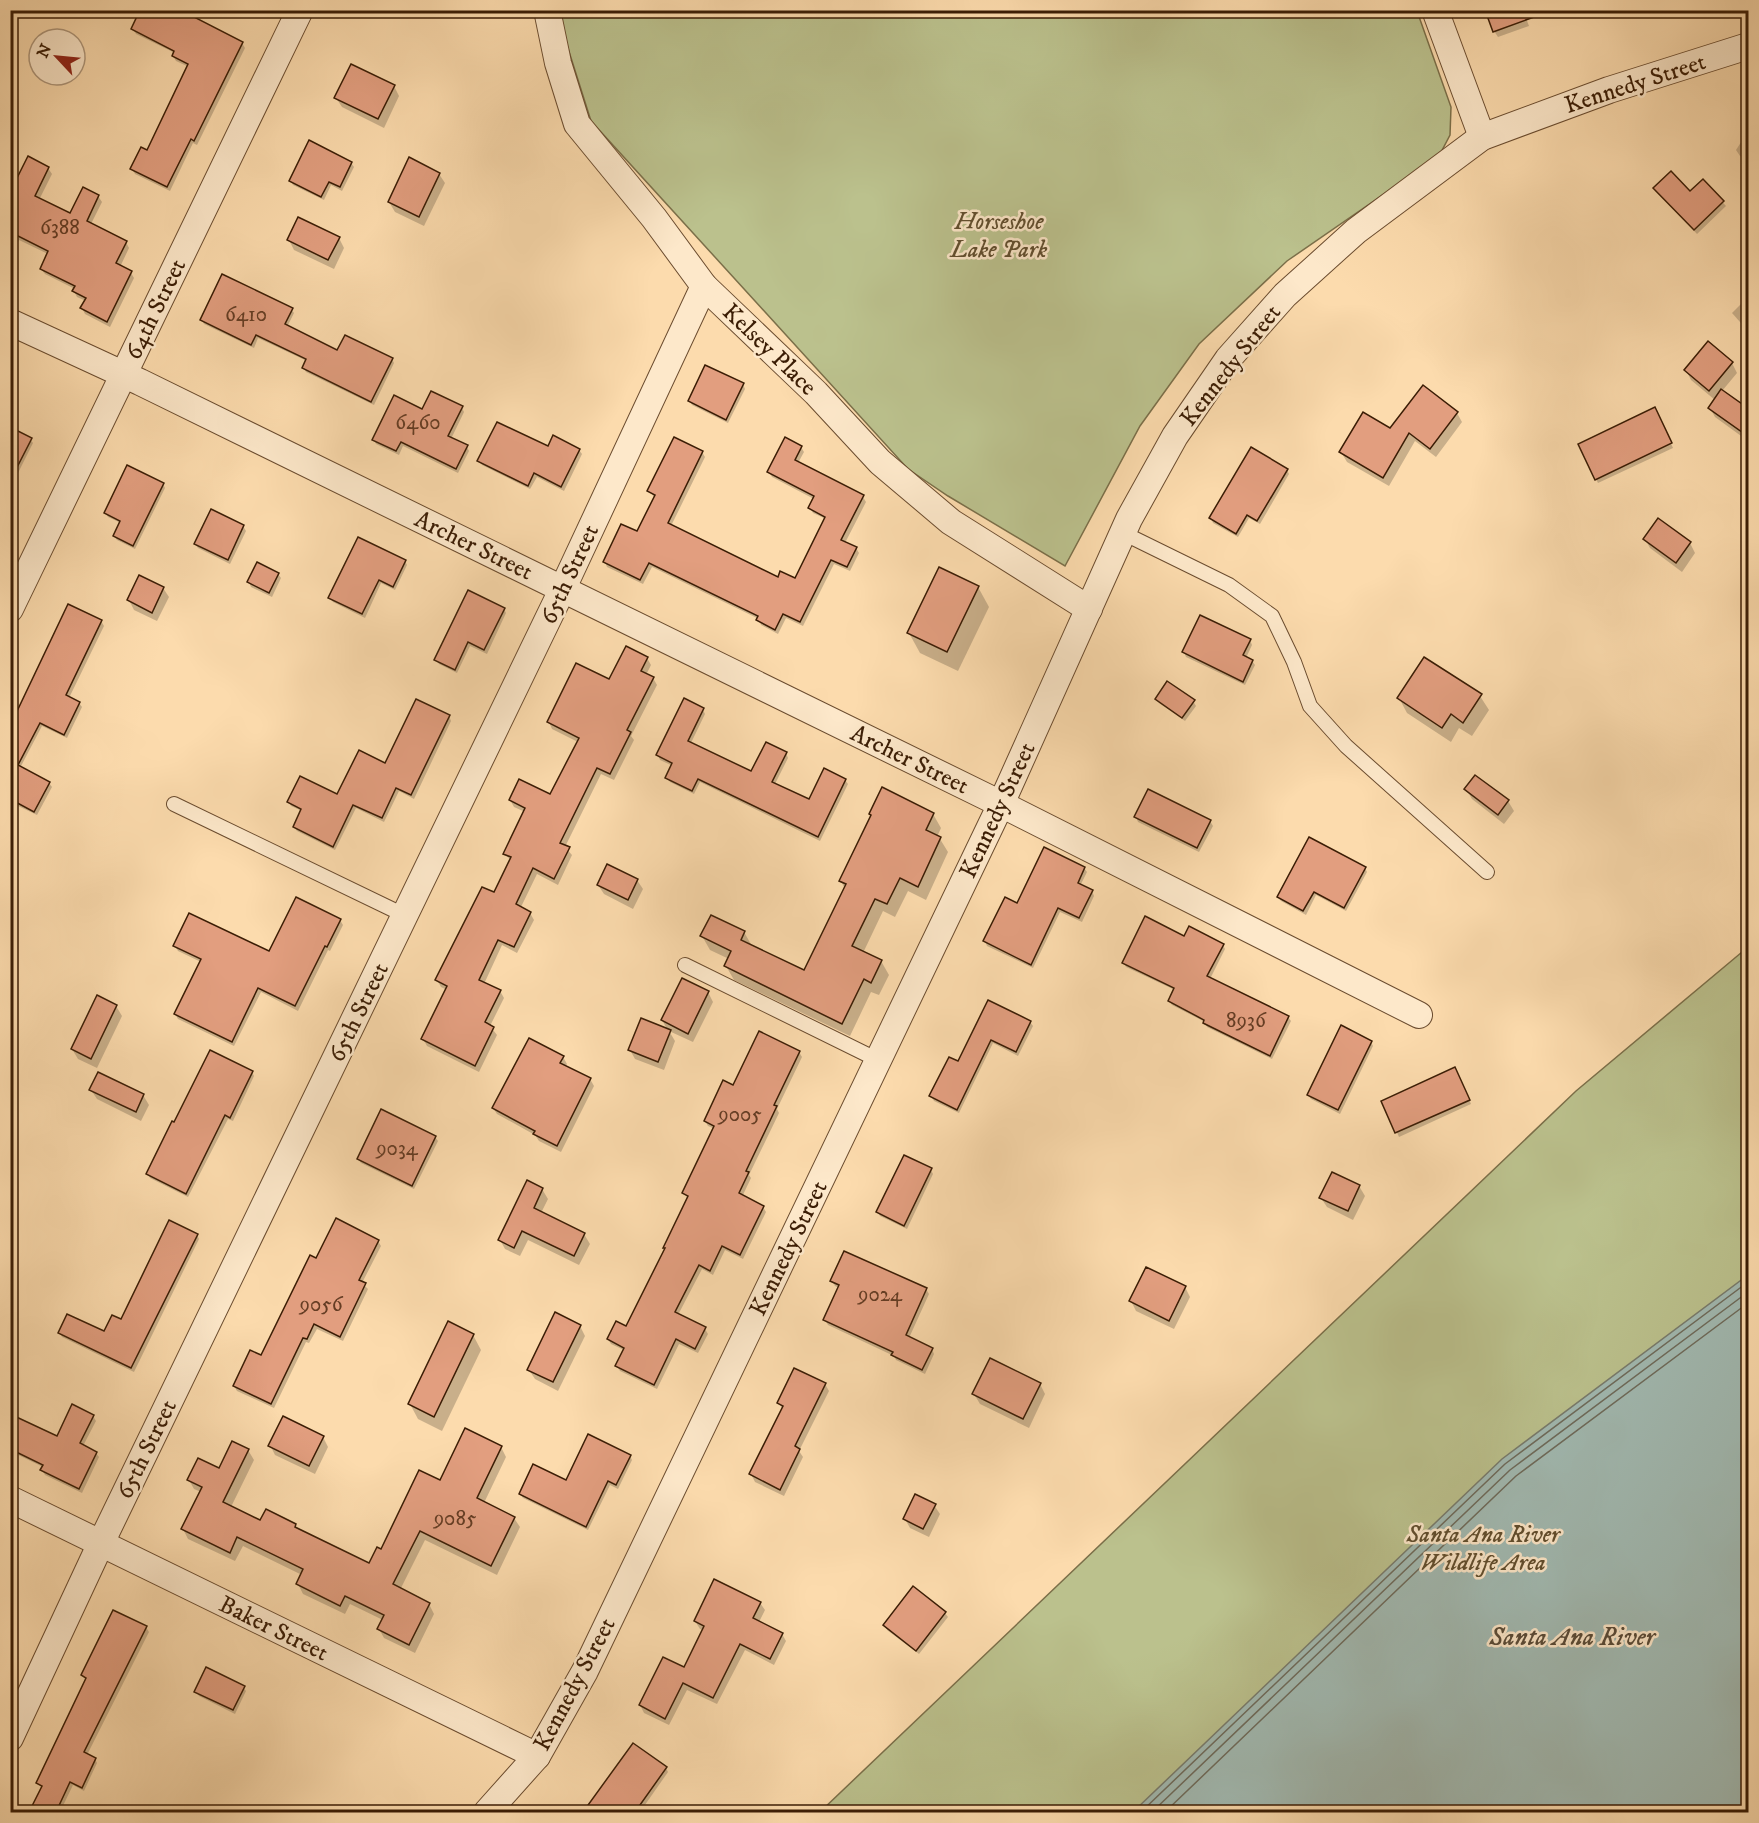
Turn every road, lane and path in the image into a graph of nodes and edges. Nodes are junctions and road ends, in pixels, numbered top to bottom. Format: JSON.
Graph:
{"nodes":[{"id":1,"x":300,"y":10,"type":"edge"},
{"id":2,"x":547,"y":10,"type":"edge"},
{"id":3,"x":1435,"y":10,"type":"edge"},
{"id":4,"x":1749,"y":46,"type":"edge"},
{"id":5,"x":1482,"y":137,"type":"junction"},
{"id":6,"x":704,"y":286,"type":"junction"},
{"id":7,"x":10,"y":322,"type":"edge"},
{"id":8,"x":123,"y":375,"type":"junction"},
{"id":9,"x":1123,"y":533,"type":"junction"},
{"id":10,"x":562,"y":588,"type":"junction"},
{"id":11,"x":10,"y":609,"type":"edge"},
{"id":12,"x":1089,"y":609,"type":"junction"},
{"id":13,"x":174,"y":804,"type":"dead end"},
{"id":14,"x":1001,"y":804,"type":"junction"},
{"id":15,"x":1487,"y":872,"type":"dead end"},
{"id":16,"x":404,"y":915,"type":"junction"},
{"id":17,"x":685,"y":964,"type":"dead end"},
{"id":18,"x":1419,"y":1015,"type":"dead end"},
{"id":19,"x":878,"y":1060,"type":"junction"},
{"id":20,"x":10,"y":1499,"type":"edge"},
{"id":21,"x":101,"y":1544,"type":"junction"},
{"id":22,"x":10,"y":1738,"type":"edge"},
{"id":23,"x":537,"y":1756,"type":"junction"},
{"id":24,"x":487,"y":1812,"type":"edge"}],
"edges":[{"from":1,"to":8,"type":"street","name":"64th Street"},
{"from":2,"to":6,"type":"street","name":"Kelsey Place"},
{"from":3,"to":5,"type":"street"},
{"from":4,"to":5,"type":"street","name":"Kennedy Street"},
{"from":5,"to":9,"type":"street","name":"Kennedy Street"},
{"from":6,"to":10,"type":"street","name":"65th Street"},
{"from":6,"to":12,"type":"street","name":"Kelsey Place"},
{"from":7,"to":8,"type":"street","name":"Archer Street"},
{"from":8,"to":10,"type":"street","name":"Archer Street"},
{"from":8,"to":11,"type":"street","name":"64th Street"},
{"from":9,"to":12,"type":"street","name":"Kennedy Street"},
{"from":9,"to":15,"type":"lane"},
{"from":10,"to":14,"type":"street","name":"Archer Street"},
{"from":10,"to":16,"type":"street","name":"65th Street"},
{"from":12,"to":14,"type":"street","name":"Kennedy Street"},
{"from":13,"to":16,"type":"lane"},
{"from":14,"to":18,"type":"street","name":"Archer Street"},
{"from":14,"to":19,"type":"street","name":"Kennedy Street"},
{"from":16,"to":21,"type":"street","name":"65th Street"},
{"from":17,"to":19,"type":"lane"},
{"from":19,"to":23,"type":"street","name":"Kennedy Street"},
{"from":20,"to":21,"type":"street","name":"Baker Street"},
{"from":21,"to":22,"type":"street","name":"65th Street"},
{"from":21,"to":23,"type":"street","name":"Baker Street"},
{"from":23,"to":24,"type":"street","name":"Kennedy Street"}]}
